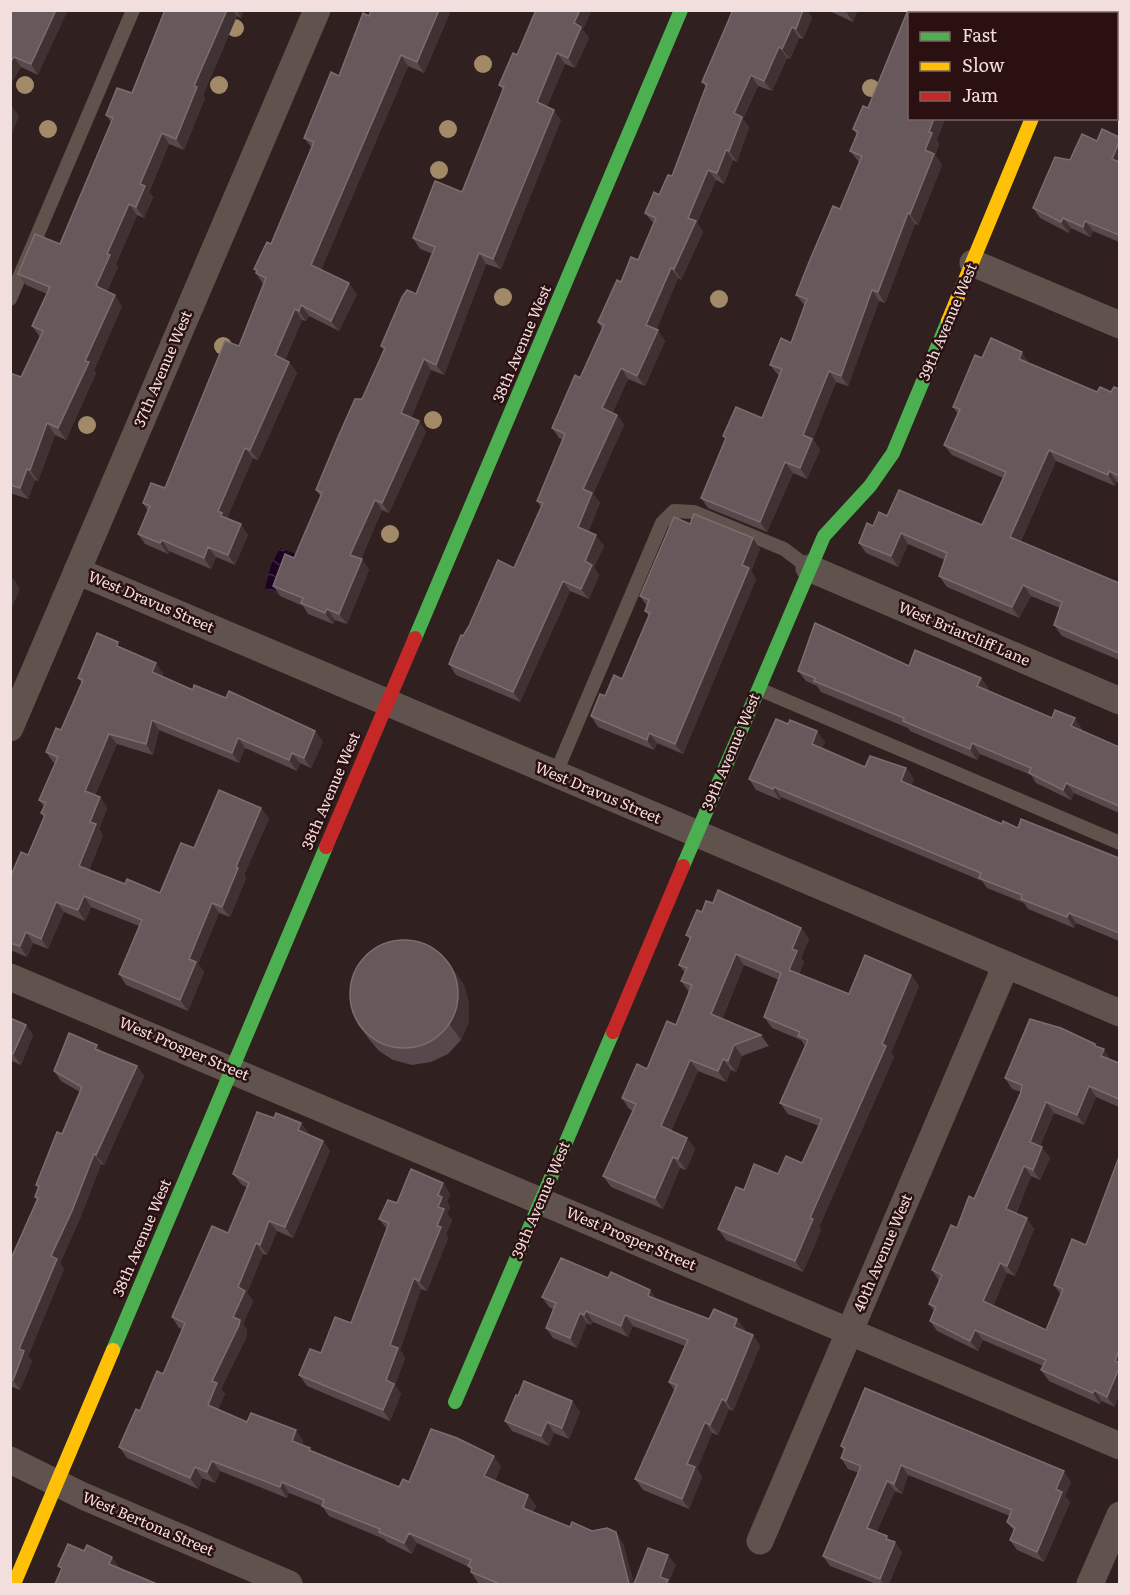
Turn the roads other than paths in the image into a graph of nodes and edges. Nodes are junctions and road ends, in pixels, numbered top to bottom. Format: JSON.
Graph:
{"nodes":[{"id":1,"x":133,"y":10,"type":"edge"},
{"id":2,"x":317,"y":10,"type":"edge"},
{"id":3,"x":681,"y":10,"type":"edge"},
{"id":4,"x":1031,"y":120,"type":"edge"},
{"id":5,"x":973,"y":263,"type":"junction"},
{"id":6,"x":10,"y":299,"type":"edge"},
{"id":7,"x":1119,"y":326,"type":"edge"},
{"id":8,"x":809,"y":568,"type":"junction"},
{"id":9,"x":77,"y":571,"type":"junction"},
{"id":10,"x":759,"y":689,"type":"junction"},
{"id":11,"x":1119,"y":701,"type":"edge"},
{"id":12,"x":387,"y":702,"type":"junction"},
{"id":13,"x":10,"y":728,"type":"edge"},
{"id":14,"x":555,"y":775,"type":"junction"},
{"id":15,"x":696,"y":834,"type":"junction"},
{"id":16,"x":1119,"y":843,"type":"edge"},
{"id":17,"x":1006,"y":965,"type":"junction"},
{"id":18,"x":10,"y":977,"type":"edge"},
{"id":19,"x":1119,"y":1013,"type":"edge"},
{"id":20,"x":231,"y":1069,"type":"junction"},
{"id":21,"x":540,"y":1201,"type":"junction"},
{"id":22,"x":849,"y":1331,"type":"junction"},
{"id":23,"x":455,"y":1402,"type":"dead end"},
{"id":24,"x":1119,"y":1446,"type":"edge"},
{"id":25,"x":10,"y":1460,"type":"edge"},
{"id":26,"x":58,"y":1483,"type":"junction"},
{"id":27,"x":1119,"y":1515,"type":"edge"},
{"id":28,"x":760,"y":1541,"type":"dead end"},
{"id":29,"x":14,"y":1584,"type":"edge"},
{"id":30,"x":289,"y":1584,"type":"edge"},
{"id":31,"x":1090,"y":1584,"type":"edge"}],
"edges":[{"from":1,"to":6,"type":"lane"},
{"from":2,"to":9,"type":"street","name":"37th Avenue West"},
{"from":3,"to":12,"type":"street","name":"38th Avenue West"},
{"from":4,"to":5,"type":"street","name":"39th Avenue West"},
{"from":5,"to":7,"type":"street"},
{"from":5,"to":8,"type":"street","name":"39th Avenue West"},
{"from":8,"to":10,"type":"street","name":"39th Avenue West"},
{"from":8,"to":11,"type":"street","name":"West Briarcliff Lane"},
{"from":8,"to":14,"type":"lane"},
{"from":9,"to":12,"type":"street","name":"West Dravus Street"},
{"from":9,"to":13,"type":"street","name":"37th Avenue West"},
{"from":10,"to":15,"type":"street","name":"39th Avenue West"},
{"from":10,"to":16,"type":"lane"},
{"from":12,"to":14,"type":"street","name":"West Dravus Street"},
{"from":12,"to":20,"type":"street","name":"38th Avenue West"},
{"from":14,"to":15,"type":"street","name":"West Dravus Street"},
{"from":15,"to":17,"type":"street","name":"West Dravus Street"},
{"from":15,"to":21,"type":"street","name":"39th Avenue West"},
{"from":17,"to":19,"type":"street","name":"West Dravus Street"},
{"from":17,"to":22,"type":"street","name":"40th Avenue West"},
{"from":18,"to":20,"type":"street","name":"West Prosper Street"},
{"from":20,"to":21,"type":"street","name":"West Prosper Street"},
{"from":20,"to":26,"type":"street","name":"38th Avenue West"},
{"from":21,"to":22,"type":"street","name":"West Prosper Street"},
{"from":21,"to":23,"type":"street","name":"39th Avenue West"},
{"from":22,"to":24,"type":"street","name":"West Prosper Street"},
{"from":22,"to":28,"type":"street","name":"40th Avenue West"},
{"from":25,"to":26,"type":"street","name":"West Bertona Street"},
{"from":26,"to":29,"type":"street","name":"38th Avenue West"},
{"from":26,"to":30,"type":"street","name":"West Bertona Street"},
{"from":27,"to":31,"type":"street"}]}
